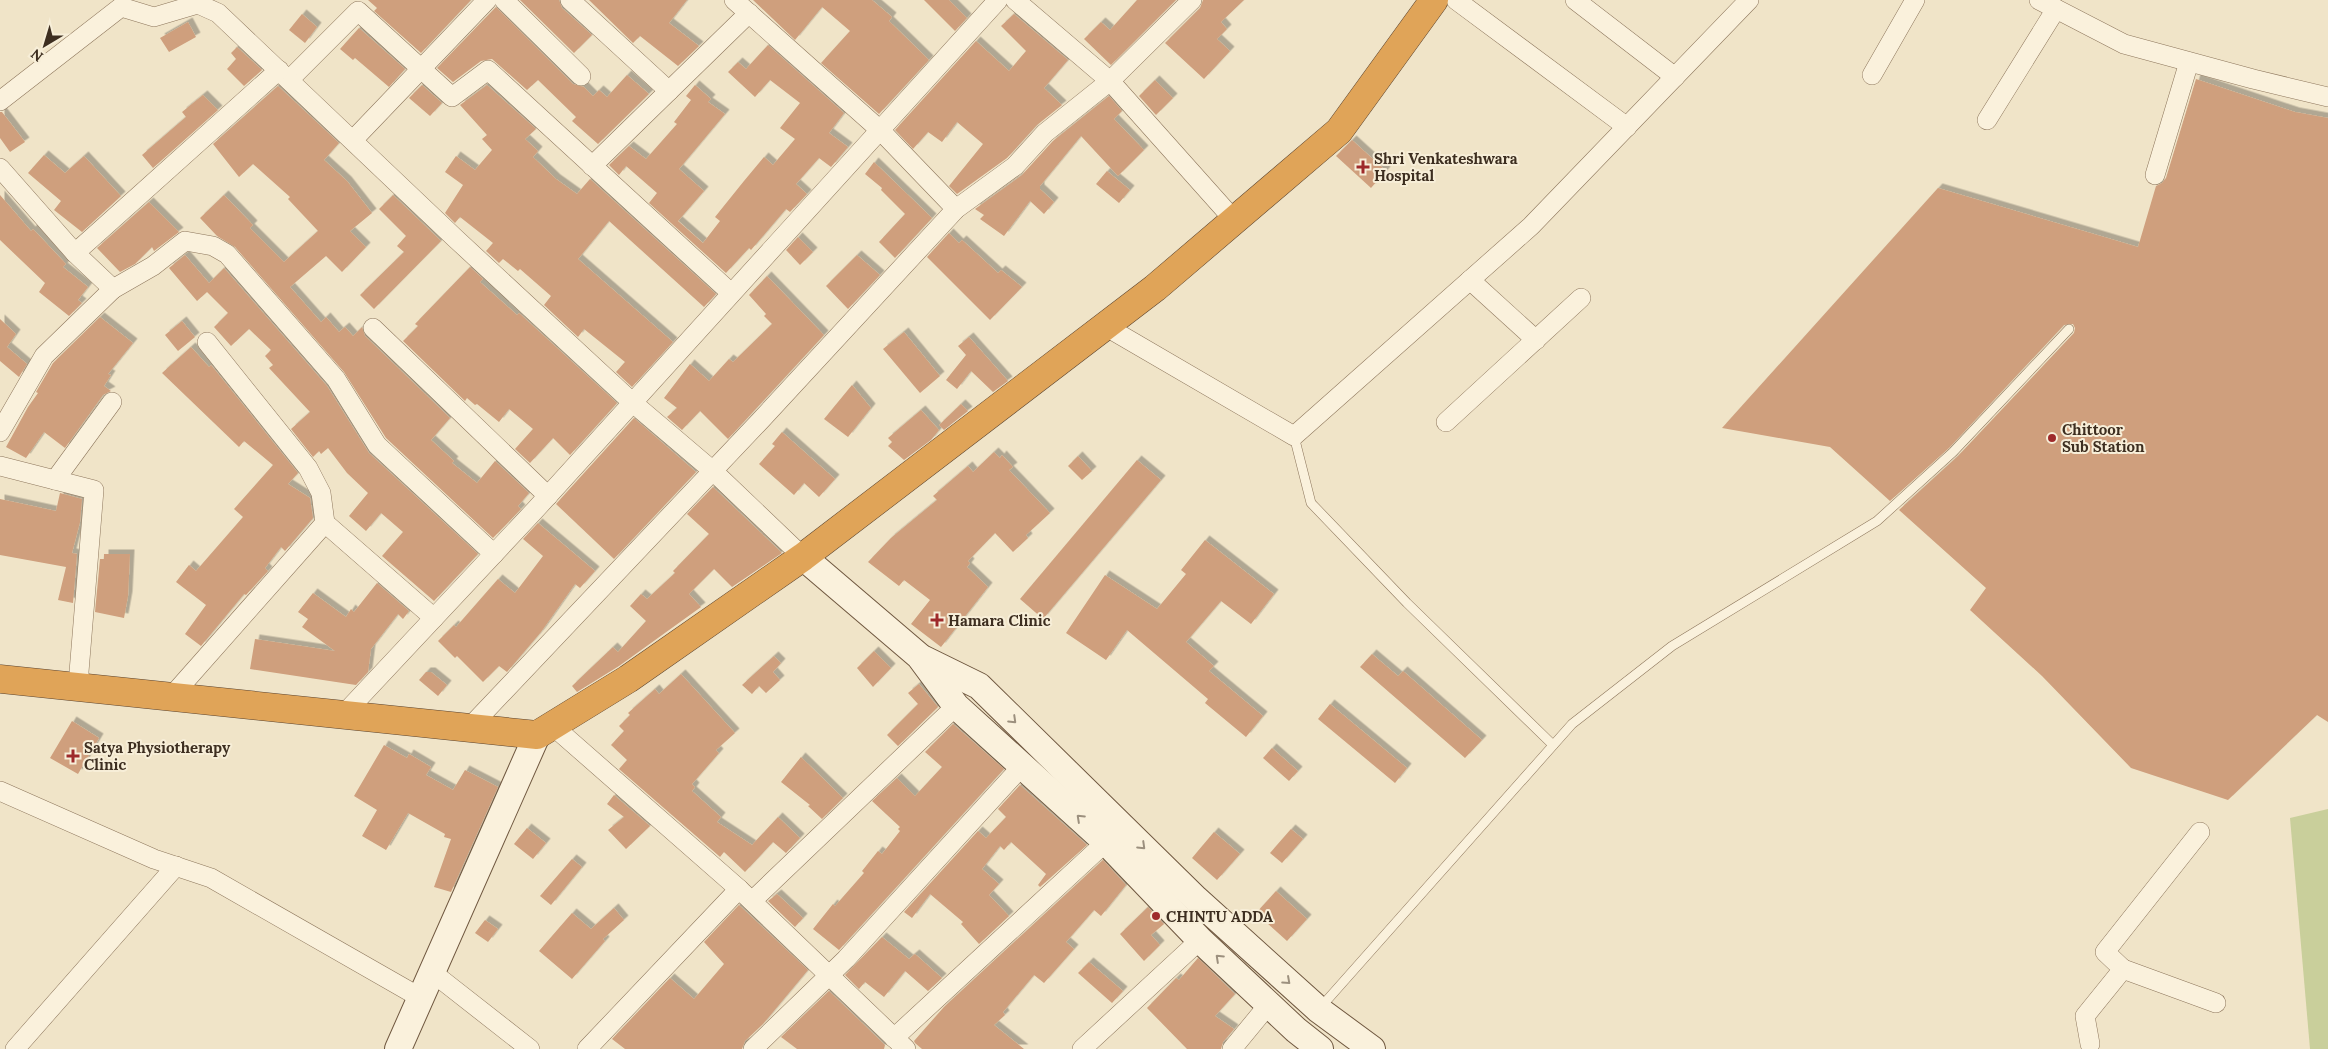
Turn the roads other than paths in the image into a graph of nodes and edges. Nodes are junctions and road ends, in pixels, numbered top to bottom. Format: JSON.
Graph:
{"nodes":[{"id":1,"x":487,"y":0,"type":"edge"},
{"id":2,"x":504,"y":0,"type":"edge"},
{"id":3,"x":570,"y":0,"type":"edge"},
{"id":4,"x":734,"y":0,"type":"edge"},
{"id":5,"x":998,"y":0,"type":"edge"},
{"id":6,"x":1015,"y":0,"type":"edge"},
{"id":7,"x":1192,"y":0,"type":"edge"},
{"id":8,"x":1434,"y":0,"type":"edge"},
{"id":9,"x":1456,"y":0,"type":"edge"},
{"id":10,"x":1575,"y":0,"type":"edge"},
{"id":11,"x":1749,"y":0,"type":"edge"},
{"id":12,"x":1915,"y":0,"type":"edge"},
{"id":13,"x":2039,"y":0,"type":"edge"},
{"id":14,"x":2056,"y":9,"type":"junction"},
{"id":15,"x":749,"y":13,"type":"junction"},
{"id":16,"x":2188,"y":62,"type":"junction"},
{"id":17,"x":421,"y":69,"type":"junction"},
{"id":18,"x":284,"y":75,"type":"junction"},
{"id":19,"x":1872,"y":75,"type":"dead end"},
{"id":20,"x":581,"y":76,"type":"dead end"},
{"id":21,"x":1675,"y":77,"type":"junction"},
{"id":22,"x":1110,"y":81,"type":"junction"},
{"id":23,"x":669,"y":91,"type":"junction"},
{"id":24,"x":2328,"y":97,"type":"edge"},
{"id":25,"x":0,"y":101,"type":"edge"},
{"id":26,"x":1987,"y":120,"type":"dead end"},
{"id":27,"x":1627,"y":127,"type":"junction"},
{"id":28,"x":880,"y":130,"type":"junction"},
{"id":29,"x":353,"y":140,"type":"junction"},
{"id":30,"x":592,"y":166,"type":"junction"},
{"id":31,"x":0,"y":168,"type":"edge"},
{"id":32,"x":2155,"y":175,"type":"dead end"},
{"id":33,"x":956,"y":209,"type":"junction"},
{"id":34,"x":1234,"y":220,"type":"junction"},
{"id":35,"x":75,"y":253,"type":"junction"},
{"id":36,"x":1470,"y":280,"type":"junction"},
{"id":37,"x":113,"y":289,"type":"junction"},
{"id":38,"x":731,"y":294,"type":"junction"},
{"id":39,"x":1581,"y":298,"type":"dead end"},
{"id":40,"x":1105,"y":326,"type":"junction"},
{"id":41,"x":373,"y":328,"type":"dead end"},
{"id":42,"x":2069,"y":329,"type":"dead end"},
{"id":43,"x":1536,"y":340,"type":"junction"},
{"id":44,"x":207,"y":342,"type":"dead end"},
{"id":45,"x":112,"y":402,"type":"dead end"},
{"id":46,"x":633,"y":403,"type":"junction"},
{"id":47,"x":1446,"y":422,"type":"dead end"},
{"id":48,"x":0,"y":432,"type":"edge"},
{"id":49,"x":1294,"y":436,"type":"junction"},
{"id":50,"x":0,"y":466,"type":"edge"},
{"id":51,"x":713,"y":471,"type":"junction"},
{"id":52,"x":54,"y":480,"type":"junction"},
{"id":53,"x":548,"y":496,"type":"junction"},
{"id":54,"x":325,"y":523,"type":"junction"},
{"id":55,"x":494,"y":554,"type":"junction"},
{"id":56,"x":803,"y":558,"type":"junction"},
{"id":57,"x":434,"y":618,"type":"junction"},
{"id":58,"x":919,"y":656,"type":"junction"},
{"id":59,"x":0,"y":679,"type":"edge"},
{"id":60,"x":80,"y":687,"type":"junction"},
{"id":61,"x":172,"y":697,"type":"junction"},
{"id":62,"x":956,"y":706,"type":"junction"},
{"id":63,"x":344,"y":714,"type":"junction"},
{"id":64,"x":469,"y":728,"type":"junction"},
{"id":65,"x":545,"y":730,"type":"junction"},
{"id":66,"x":1553,"y":745,"type":"junction"},
{"id":67,"x":1023,"y":765,"type":"junction"},
{"id":68,"x":0,"y":791,"type":"edge"},
{"id":69,"x":2200,"y":832,"type":"dead end"},
{"id":70,"x":1106,"y":842,"type":"junction"},
{"id":71,"x":176,"y":866,"type":"junction"},
{"id":72,"x":746,"y":895,"type":"junction"},
{"id":73,"x":1200,"y":940,"type":"junction"},
{"id":74,"x":1267,"y":963,"type":"junction"},
{"id":75,"x":2123,"y":969,"type":"junction"},
{"id":76,"x":433,"y":973,"type":"junction"},
{"id":77,"x":830,"y":974,"type":"junction"},
{"id":78,"x":1249,"y":985,"type":"junction"},
{"id":79,"x":421,"y":998,"type":"junction"},
{"id":80,"x":2216,"y":1003,"type":"dead end"},
{"id":81,"x":1269,"y":1004,"type":"junction"},
{"id":82,"x":1319,"y":1010,"type":"junction"},
{"id":83,"x":900,"y":1045,"type":"edge"},
{"id":84,"x":2090,"y":1047,"type":"edge"},
{"id":85,"x":15,"y":1049,"type":"edge"},
{"id":86,"x":398,"y":1049,"type":"edge"},
{"id":87,"x":530,"y":1049,"type":"edge"},
{"id":88,"x":587,"y":1049,"type":"edge"},
{"id":89,"x":753,"y":1049,"type":"edge"},
{"id":90,"x":1082,"y":1049,"type":"edge"},
{"id":91,"x":1232,"y":1049,"type":"edge"},
{"id":92,"x":1320,"y":1049,"type":"edge"},
{"id":93,"x":1372,"y":1049,"type":"edge"}],
"edges":[{"from":1,"to":17,"type":"street"},
{"from":2,"to":20,"type":"street"},
{"from":3,"to":23,"type":"street"},
{"from":4,"to":15,"type":"street"},
{"from":5,"to":28,"type":"street"},
{"from":6,"to":22,"type":"street"},
{"from":7,"to":22,"type":"street"},
{"from":8,"to":34,"type":"highway"},
{"from":9,"to":27,"type":"street"},
{"from":10,"to":21,"type":"street"},
{"from":11,"to":21,"type":"street"},
{"from":12,"to":19,"type":"street"},
{"from":13,"to":14,"type":"street"},
{"from":14,"to":16,"type":"street"},
{"from":14,"to":26,"type":"street"},
{"from":15,"to":23,"type":"street"},
{"from":15,"to":28,"type":"street"},
{"from":16,"to":24,"type":"street"},
{"from":16,"to":32,"type":"street"},
{"from":17,"to":18,"type":"street"},
{"from":17,"to":29,"type":"street"},
{"from":17,"to":30,"type":"street"},
{"from":18,"to":25,"type":"street"},
{"from":18,"to":29,"type":"street"},
{"from":18,"to":35,"type":"street"},
{"from":21,"to":27,"type":"street"},
{"from":22,"to":33,"type":"street"},
{"from":22,"to":34,"type":"street"},
{"from":23,"to":30,"type":"street"},
{"from":27,"to":36,"type":"street"},
{"from":28,"to":33,"type":"street"},
{"from":28,"to":38,"type":"street"},
{"from":29,"to":46,"type":"street"},
{"from":30,"to":38,"type":"street"},
{"from":31,"to":35,"type":"street"},
{"from":33,"to":51,"type":"street"},
{"from":34,"to":40,"type":"highway"},
{"from":35,"to":37,"type":"street"},
{"from":36,"to":43,"type":"street"},
{"from":36,"to":49,"type":"street"},
{"from":37,"to":48,"type":"street"},
{"from":37,"to":55,"type":"street"},
{"from":38,"to":46,"type":"street"},
{"from":39,"to":43,"type":"street"},
{"from":40,"to":49,"type":"street"},
{"from":40,"to":56,"type":"highway"},
{"from":41,"to":53,"type":"street"},
{"from":42,"to":66,"type":"lane"},
{"from":43,"to":47,"type":"street"},
{"from":44,"to":54,"type":"street"},
{"from":45,"to":52,"type":"street"},
{"from":46,"to":51,"type":"street"},
{"from":46,"to":53,"type":"street"},
{"from":49,"to":66,"type":"lane"},
{"from":50,"to":52,"type":"street"},
{"from":51,"to":56,"type":"street"},
{"from":51,"to":64,"type":"street"},
{"from":52,"to":60,"type":"street"},
{"from":53,"to":55,"type":"street"},
{"from":54,"to":57,"type":"street"},
{"from":54,"to":61,"type":"street"},
{"from":55,"to":57,"type":"street"},
{"from":56,"to":58,"type":"street"},
{"from":56,"to":65,"type":"highway"},
{"from":57,"to":63,"type":"street"},
{"from":58,"to":62,"type":"street"},
{"from":58,"to":74,"type":"street","one_way":true},
{"from":59,"to":60,"type":"highway"},
{"from":60,"to":61,"type":"highway"},
{"from":61,"to":63,"type":"highway"},
{"from":62,"to":67,"type":"street"},
{"from":62,"to":72,"type":"street"},
{"from":63,"to":64,"type":"highway"},
{"from":64,"to":65,"type":"highway"},
{"from":65,"to":72,"type":"street"},
{"from":65,"to":76,"type":"street"},
{"from":66,"to":82,"type":"lane"},
{"from":70,"to":67,"type":"street","one_way":true},
{"from":67,"to":77,"type":"street"},
{"from":68,"to":71,"type":"street"},
{"from":69,"to":75,"type":"street"},
{"from":70,"to":73,"type":"street"},
{"from":70,"to":83,"type":"street"},
{"from":71,"to":79,"type":"street"},
{"from":71,"to":85,"type":"street"},
{"from":72,"to":77,"type":"street"},
{"from":72,"to":88,"type":"street"},
{"from":78,"to":73,"type":"street","one_way":true},
{"from":73,"to":90,"type":"street"},
{"from":74,"to":78,"type":"street"},
{"from":74,"to":82,"type":"street","one_way":true},
{"from":75,"to":80,"type":"street"},
{"from":75,"to":84,"type":"street"},
{"from":76,"to":79,"type":"street"},
{"from":76,"to":87,"type":"street"},
{"from":77,"to":83,"type":"street"},
{"from":77,"to":89,"type":"street"},
{"from":78,"to":81,"type":"street"},
{"from":79,"to":86,"type":"street"},
{"from":81,"to":91,"type":"street"},
{"from":81,"to":92,"type":"street"},
{"from":82,"to":93,"type":"street"}]}
